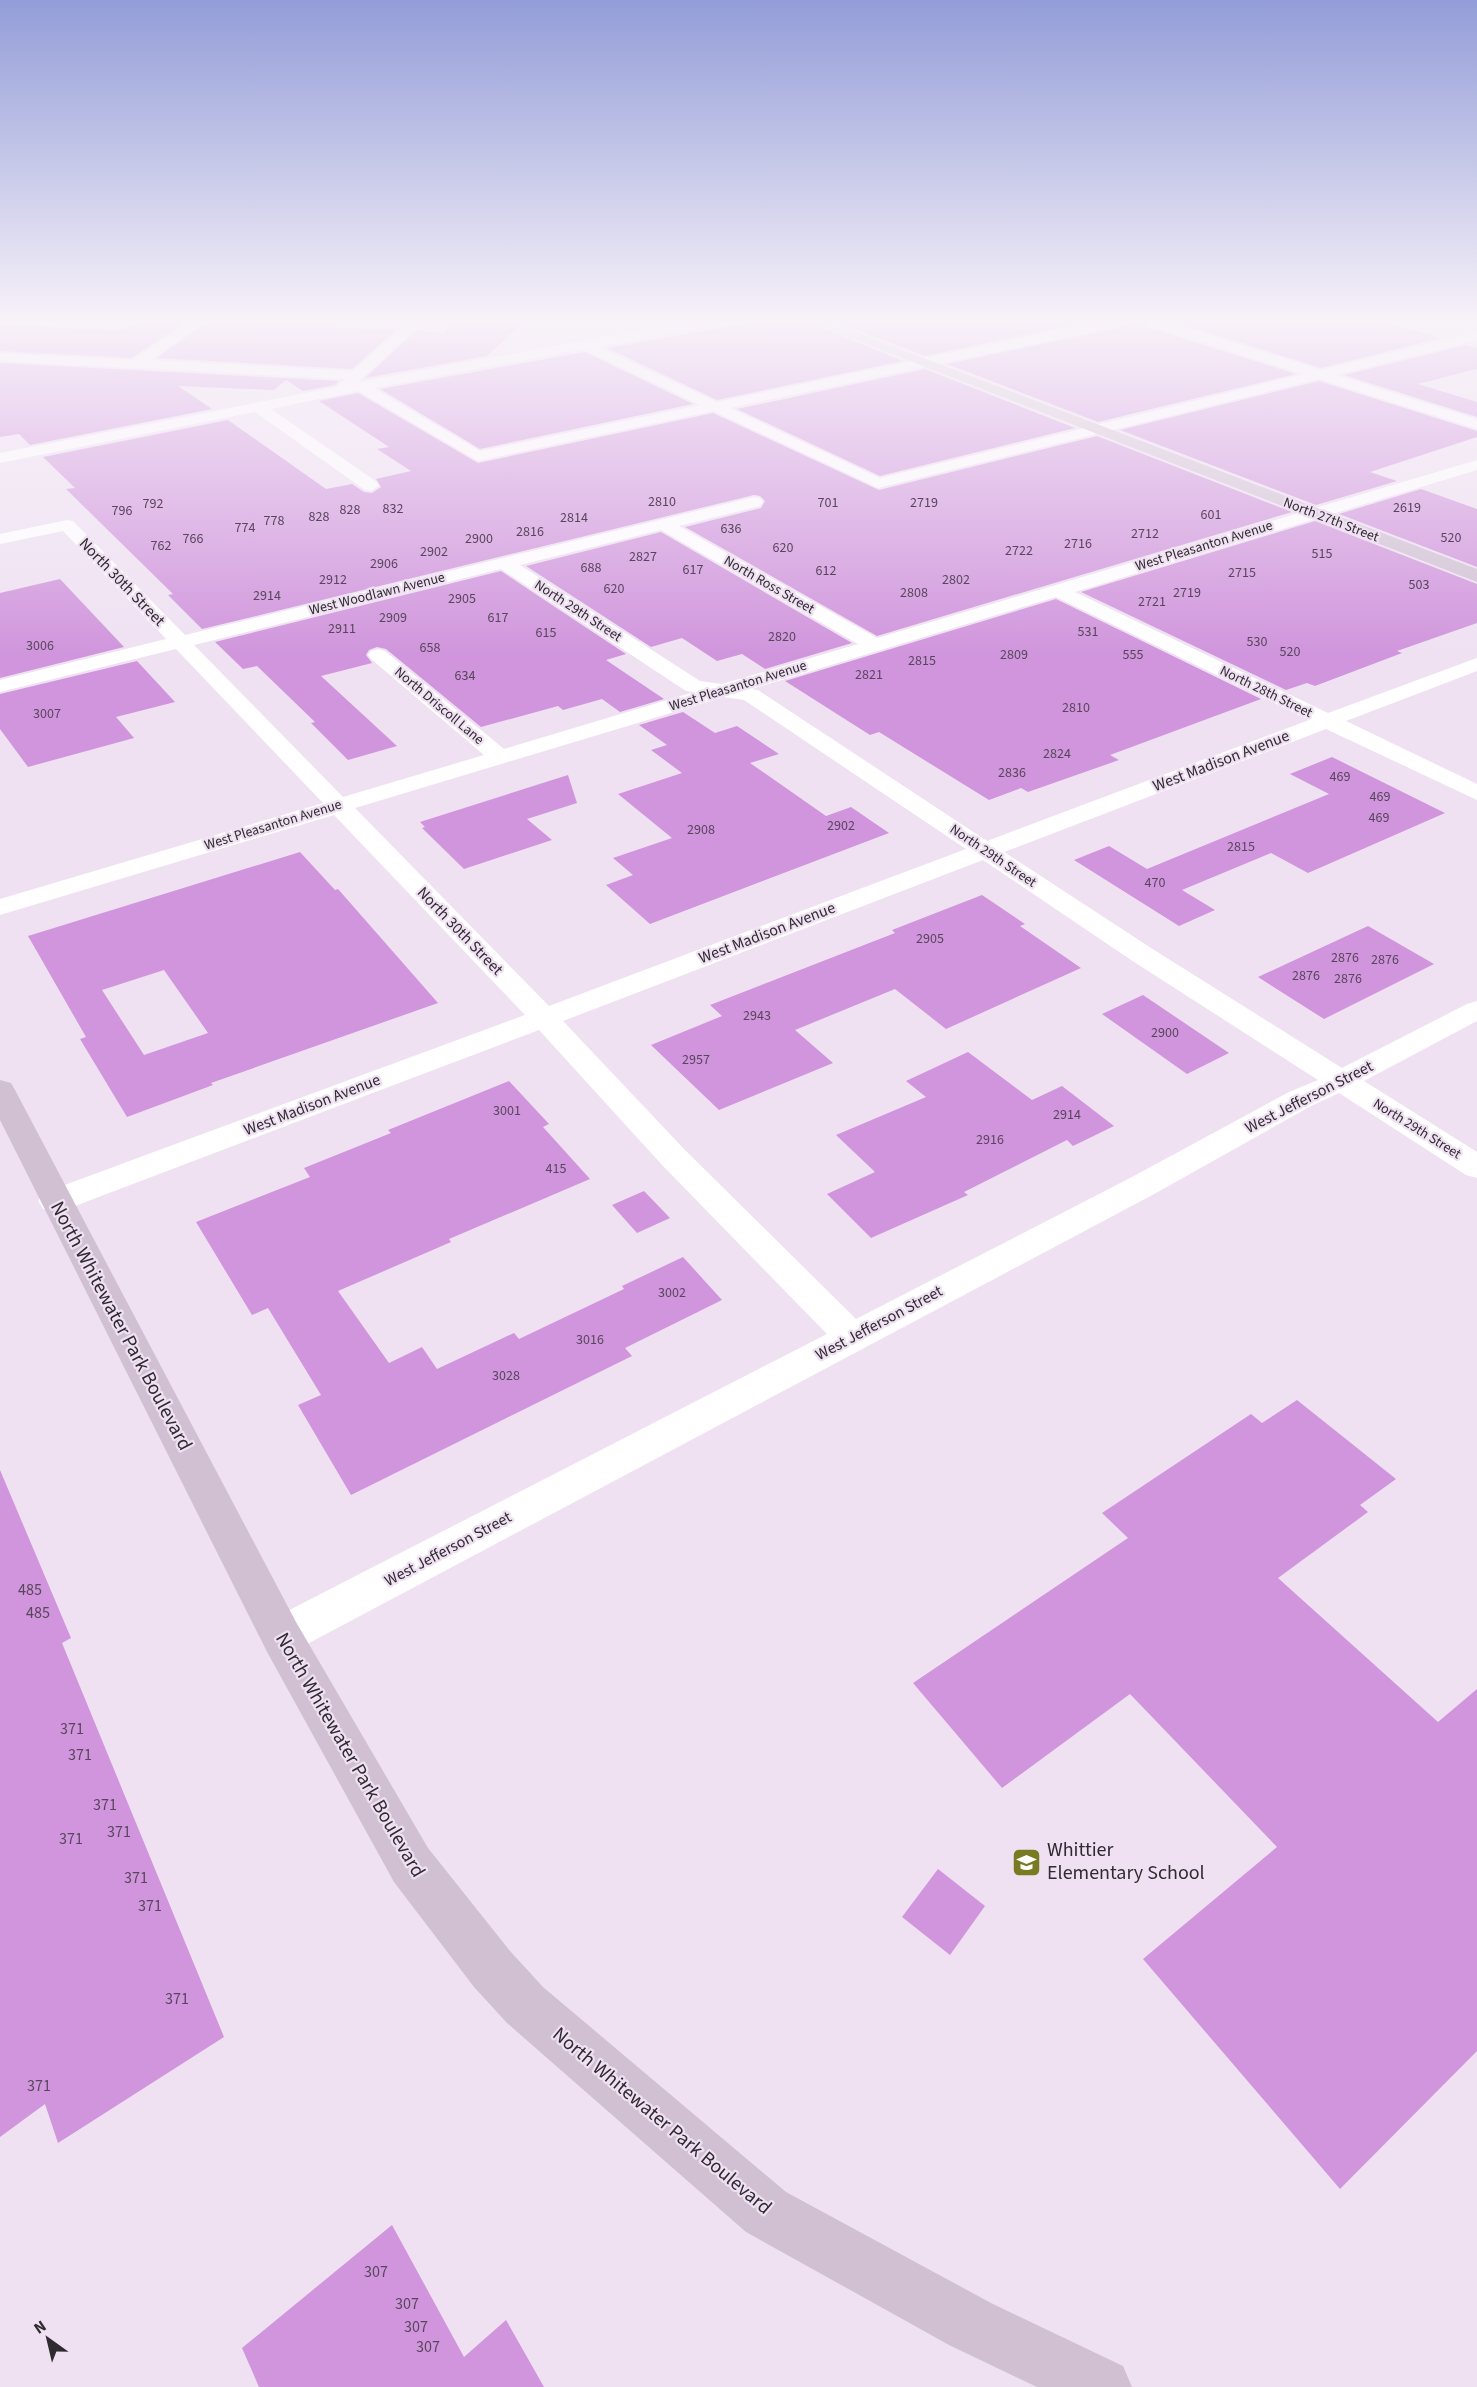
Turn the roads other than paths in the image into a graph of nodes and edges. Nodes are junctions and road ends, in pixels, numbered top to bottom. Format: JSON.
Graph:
{"nodes":[{"id":1,"x":122,"y":433,"type":"edge"},
{"id":2,"x":296,"y":433,"type":"edge"},
{"id":3,"x":442,"y":433,"type":"edge"},
{"id":4,"x":585,"y":433,"type":"edge"},
{"id":5,"x":773,"y":433,"type":"edge"},
{"id":6,"x":1083,"y":433,"type":"edge"},
{"id":7,"x":1106,"y":433,"type":"edge"},
{"id":8,"x":0,"y":458,"type":"edge"},
{"id":9,"x":1477,"y":465,"type":"edge"},
{"id":10,"x":371,"y":486,"type":"dead end"},
{"id":11,"x":754,"y":502,"type":"dead end"},
{"id":12,"x":1314,"y":513,"type":"junction"},
{"id":13,"x":663,"y":524,"type":"junction"},
{"id":14,"x":0,"y":539,"type":"edge"},
{"id":15,"x":504,"y":563,"type":"junction"},
{"id":16,"x":1477,"y":576,"type":"edge"},
{"id":17,"x":1056,"y":590,"type":"junction"},
{"id":18,"x":180,"y":642,"type":"junction"},
{"id":19,"x":875,"y":645,"type":"junction"},
{"id":20,"x":378,"y":655,"type":"dead end"},
{"id":21,"x":1477,"y":664,"type":"edge"},
{"id":22,"x":0,"y":686,"type":"edge"},
{"id":23,"x":725,"y":690,"type":"junction"},
{"id":24,"x":1326,"y":721,"type":"junction"},
{"id":25,"x":500,"y":757,"type":"junction"},
{"id":26,"x":1477,"y":793,"type":"edge"},
{"id":27,"x":338,"y":806,"type":"junction"},
{"id":28,"x":984,"y":851,"type":"junction"},
{"id":29,"x":0,"y":907,"type":"edge"},
{"id":30,"x":1477,"y":1010,"type":"edge"},
{"id":31,"x":544,"y":1018,"type":"junction"},
{"id":32,"x":1341,"y":1081,"type":"junction"},
{"id":33,"x":0,"y":1090,"type":"edge"},
{"id":34,"x":1477,"y":1167,"type":"edge"},
{"id":35,"x":55,"y":1201,"type":"junction"},
{"id":36,"x":852,"y":1337,"type":"junction"},
{"id":37,"x":281,"y":1636,"type":"junction"},
{"id":38,"x":1102,"y":2387,"type":"edge"}],
"edges":[{"from":1,"to":8,"type":"street"},
{"from":2,"to":10,"type":"street"},
{"from":3,"to":4,"type":"street"},
{"from":5,"to":6,"type":"street"},
{"from":7,"to":12,"type":"street","name":"North 27th Street"},
{"from":9,"to":12,"type":"street","name":"West Pleasanton Avenue"},
{"from":11,"to":13,"type":"street","name":"West Woodlawn Avenue"},
{"from":12,"to":16,"type":"street","name":"North 27th Street"},
{"from":12,"to":17,"type":"street","name":"West Pleasanton Avenue"},
{"from":13,"to":15,"type":"street","name":"West Woodlawn Avenue"},
{"from":13,"to":19,"type":"street","name":"North Ross Street"},
{"from":14,"to":18,"type":"street","name":"North 30th Street"},
{"from":15,"to":18,"type":"street","name":"West Woodlawn Avenue"},
{"from":15,"to":23,"type":"street","name":"North 29th Street"},
{"from":17,"to":19,"type":"street","name":"West Pleasanton Avenue"},
{"from":17,"to":24,"type":"street","name":"North 28th Street"},
{"from":18,"to":22,"type":"street","name":"West Woodlawn Avenue"},
{"from":18,"to":27,"type":"street","name":"North 30th Street"},
{"from":19,"to":23,"type":"street","name":"West Pleasanton Avenue"},
{"from":20,"to":25,"type":"street","name":"North Driscoll Lane"},
{"from":21,"to":24,"type":"street","name":"West Madison Avenue"},
{"from":23,"to":25,"type":"street","name":"West Pleasanton Avenue"},
{"from":23,"to":28,"type":"street","name":"North 29th Street"},
{"from":24,"to":26,"type":"street","name":"North 28th Street"},
{"from":24,"to":28,"type":"street","name":"West Madison Avenue"},
{"from":25,"to":27,"type":"street","name":"West Pleasanton Avenue"},
{"from":27,"to":29,"type":"street","name":"West Pleasanton Avenue"},
{"from":27,"to":31,"type":"street","name":"North 30th Street"},
{"from":28,"to":31,"type":"street","name":"West Madison Avenue"},
{"from":28,"to":32,"type":"street","name":"North 29th Street"},
{"from":30,"to":32,"type":"street","name":"West Jefferson Street"},
{"from":31,"to":35,"type":"street","name":"West Madison Avenue"},
{"from":31,"to":36,"type":"street","name":"North 30th Street"},
{"from":32,"to":34,"type":"street","name":"North 29th Street"},
{"from":32,"to":36,"type":"street","name":"West Jefferson Street"},
{"from":33,"to":35,"type":"street","name":"North Whitewater Park Boulevard"},
{"from":35,"to":37,"type":"street","name":"North Whitewater Park Boulevard"},
{"from":36,"to":37,"type":"street","name":"West Jefferson Street"},
{"from":37,"to":38,"type":"street","name":"North Whitewater Park Boulevard"}]}
